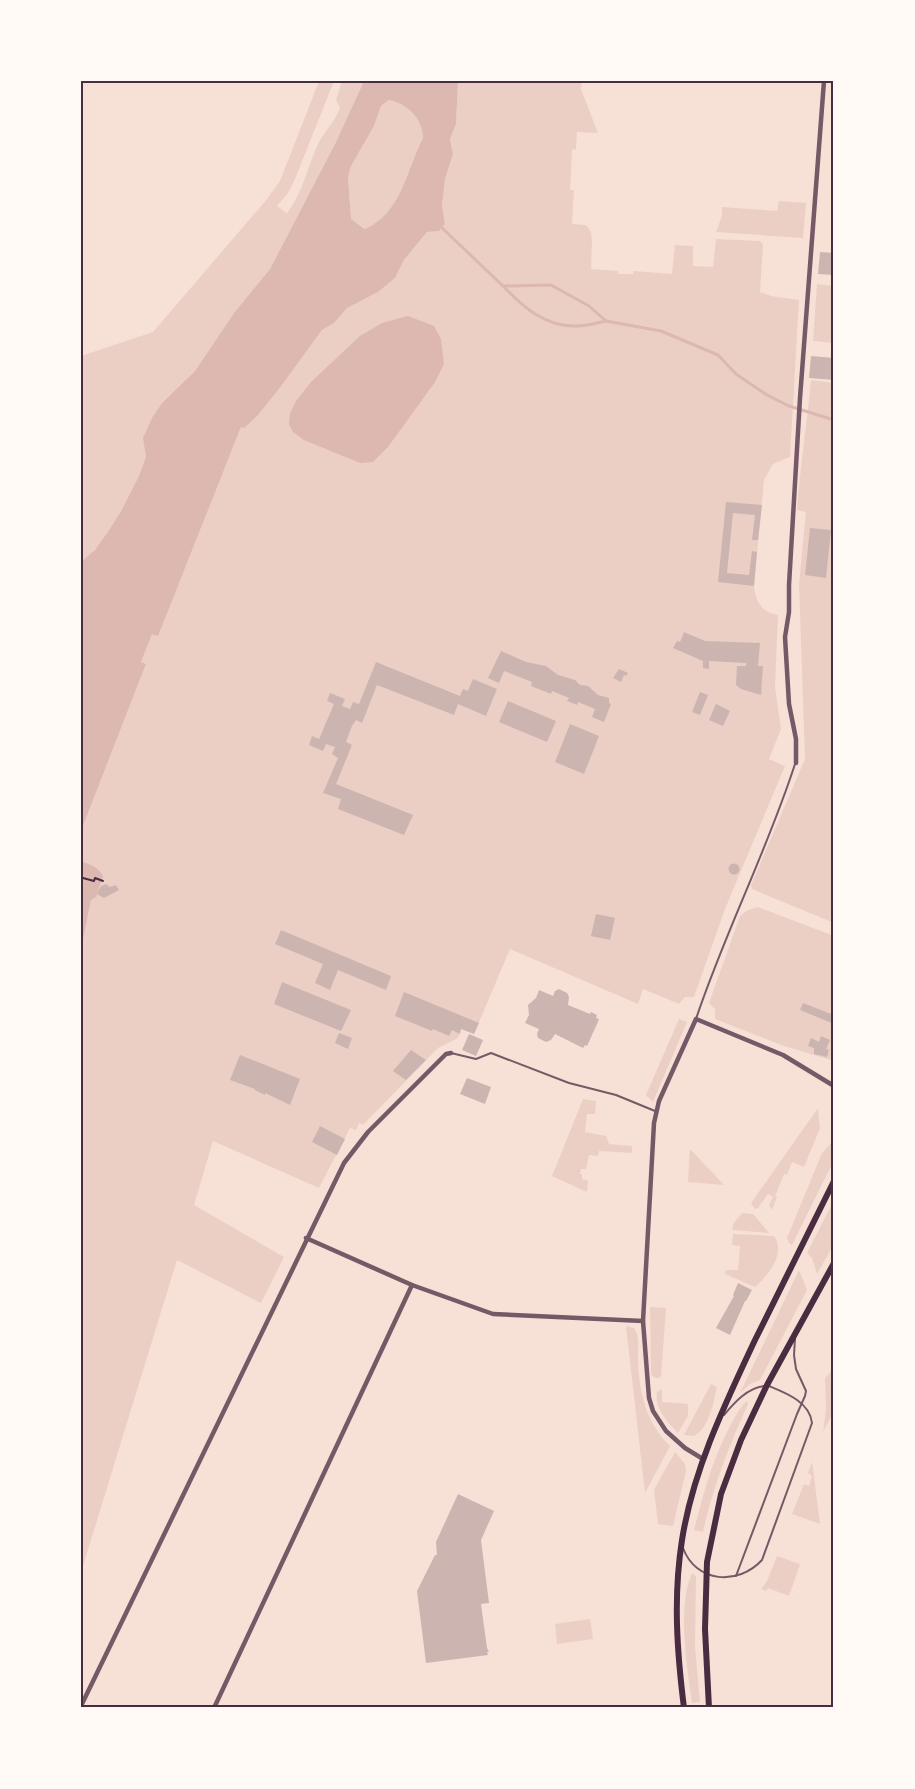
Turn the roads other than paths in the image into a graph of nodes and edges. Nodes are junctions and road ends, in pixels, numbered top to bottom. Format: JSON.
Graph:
{"nodes":[{"id":1,"x":824,"y":81,"type":"edge"},
{"id":2,"x":796,"y":763,"type":"joint"},
{"id":3,"x":696,"y":1018,"type":"junction"},
{"id":4,"x":451,"y":1053,"type":"joint"},
{"id":5,"x":834,"y":1086,"type":"edge"},
{"id":6,"x":656,"y":1111,"type":"junction"},
{"id":7,"x":834,"y":1181,"type":"edge"},
{"id":8,"x":306,"y":1238,"type":"junction"},
{"id":9,"x":834,"y":1263,"type":"edge"},
{"id":10,"x":834,"y":1269,"type":"edge"},
{"id":11,"x":827,"y":1277,"type":"junction"},
{"id":12,"x":412,"y":1285,"type":"junction"},
{"id":13,"x":643,"y":1321,"type":"junction"},
{"id":14,"x":795,"y":1336,"type":"junction"},
{"id":15,"x":767,"y":1385,"type":"junction"},
{"id":16,"x":802,"y":1403,"type":"junction"},
{"id":17,"x":719,"y":1421,"type":"junction"},
{"id":18,"x":703,"y":1459,"type":"junction"},
{"id":19,"x":681,"y":1542,"type":"junction"},
{"id":20,"x":707,"y":1575,"type":"junction"},
{"id":21,"x":736,"y":1576,"type":"junction"},
{"id":22,"x":81,"y":1706,"type":"edge"},
{"id":23,"x":214,"y":1708,"type":"edge"},
{"id":24,"x":684,"y":1708,"type":"edge"},
{"id":25,"x":709,"y":1708,"type":"edge"}],
"edges":[{"from":1,"to":2,"type":"street"},
{"from":2,"to":3,"type":"lane"},
{"from":3,"to":5,"type":"street"},
{"from":3,"to":6,"type":"street"},
{"from":4,"to":6,"type":"lane"},
{"from":4,"to":8,"type":"street"},
{"from":6,"to":13,"type":"street"},
{"from":7,"to":17,"type":"main road"},
{"from":8,"to":12,"type":"street"},
{"from":8,"to":22,"type":"street"},
{"from":9,"to":11,"type":"main road"},
{"from":10,"to":11,"type":"main road"},
{"from":11,"to":14,"type":"main road"},
{"from":12,"to":13,"type":"street"},
{"from":12,"to":23,"type":"street"},
{"from":13,"to":18,"type":"street"},
{"from":14,"to":15,"type":"main road"},
{"from":14,"to":16,"type":"lane"},
{"from":15,"to":16,"type":"lane"},
{"from":15,"to":17,"type":"lane"},
{"from":15,"to":20,"type":"main road"},
{"from":16,"to":21,"type":"lane"},
{"from":16,"to":21,"type":"lane"},
{"from":17,"to":18,"type":"main road"},
{"from":18,"to":19,"type":"main road"},
{"from":19,"to":20,"type":"lane"},
{"from":19,"to":24,"type":"main road"},
{"from":20,"to":21,"type":"lane"},
{"from":20,"to":25,"type":"main road"}]}
